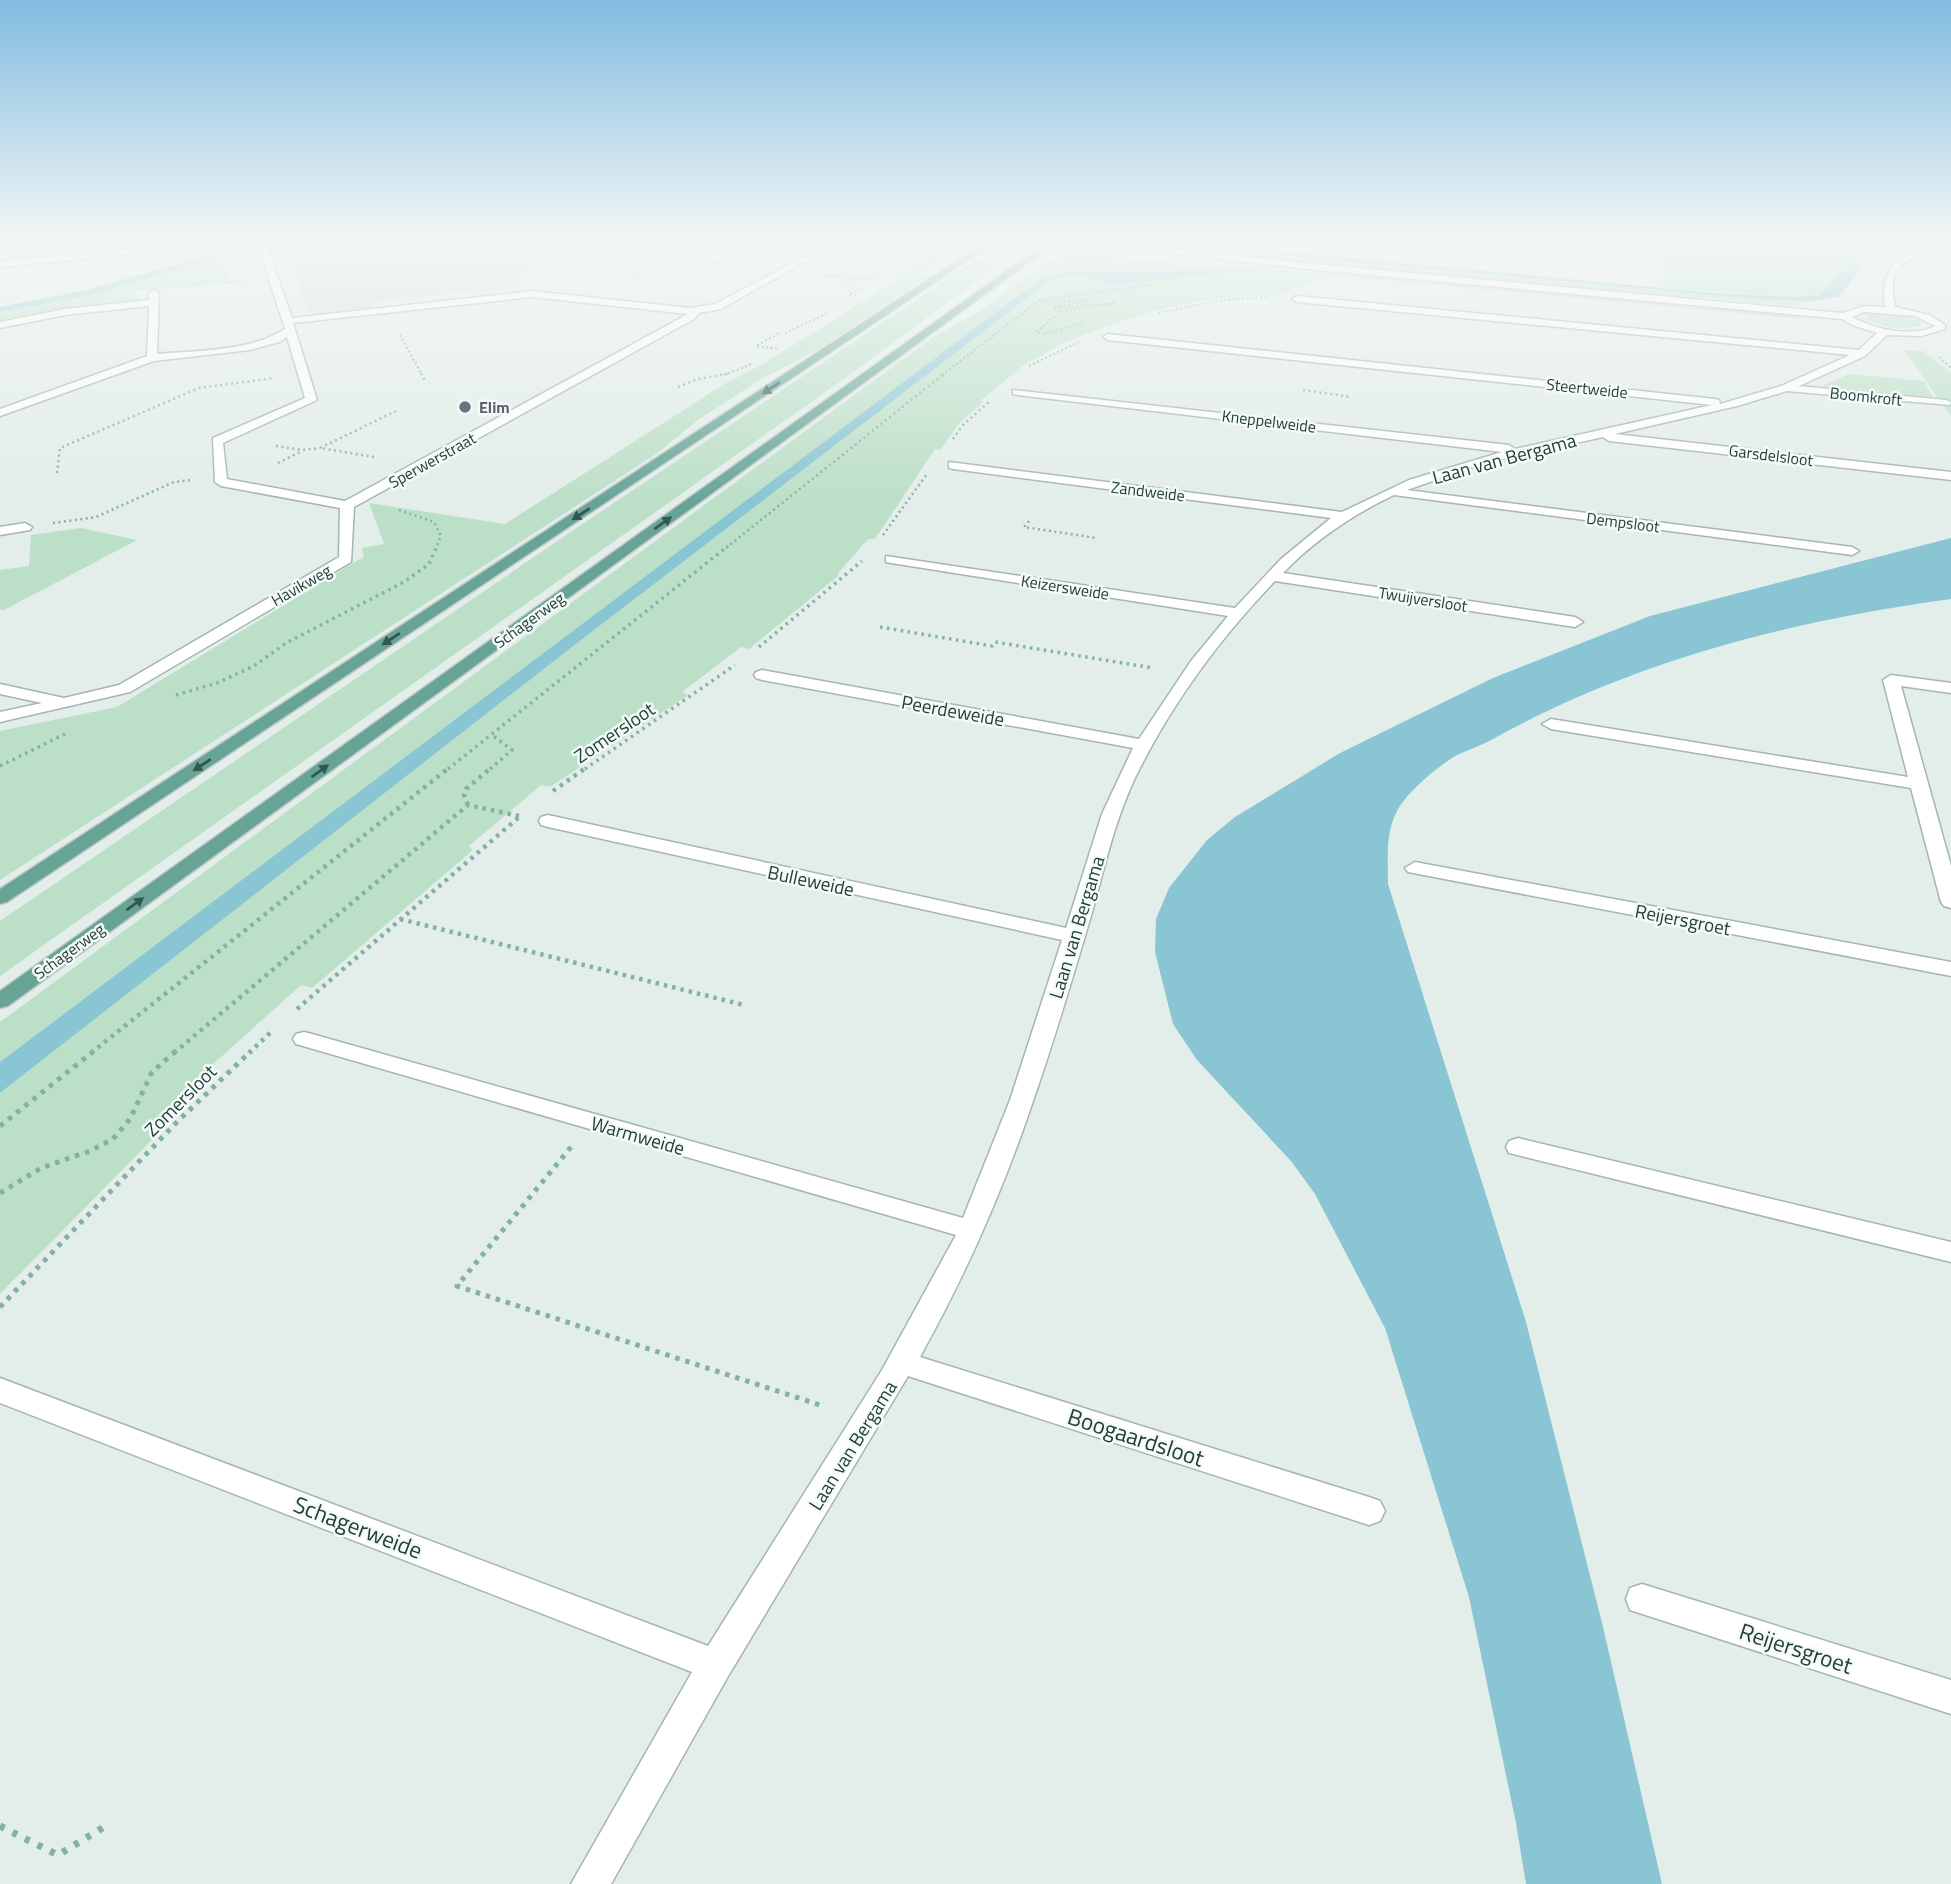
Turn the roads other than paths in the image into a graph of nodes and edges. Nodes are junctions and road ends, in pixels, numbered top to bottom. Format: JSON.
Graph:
{"nodes":[{"id":1,"x":288,"y":326,"type":"edge"},
{"id":2,"x":154,"y":327,"type":"edge"},
{"id":3,"x":287,"y":327,"type":"edge"},
{"id":4,"x":673,"y":327,"type":"edge"},
{"id":5,"x":864,"y":327,"type":"edge"},
{"id":6,"x":931,"y":327,"type":"edge"},
{"id":7,"x":1583,"y":327,"type":"edge"},
{"id":8,"x":1869,"y":327,"type":"edge"},
{"id":9,"x":1946,"y":328,"type":"edge"},
{"id":10,"x":1885,"y":331,"type":"junction"},
{"id":11,"x":1108,"y":337,"type":"dead end"},
{"id":12,"x":1861,"y":354,"type":"junction"},
{"id":13,"x":152,"y":358,"type":"junction"},
{"id":14,"x":1785,"y":388,"type":"junction"},
{"id":15,"x":1017,"y":392,"type":"dead end"},
{"id":16,"x":1946,"y":403,"type":"dead end"},
{"id":17,"x":1733,"y":404,"type":"junction"},
{"id":18,"x":0,"y":413,"type":"edge"},
{"id":19,"x":1591,"y":435,"type":"junction"},
{"id":20,"x":1522,"y":450,"type":"junction"},
{"id":21,"x":953,"y":465,"type":"dead end"},
{"id":22,"x":1951,"y":476,"type":"edge"},
{"id":23,"x":1393,"y":492,"type":"junction"},
{"id":24,"x":347,"y":505,"type":"junction"},
{"id":25,"x":1344,"y":516,"type":"junction"},
{"id":26,"x":25,"y":527,"type":"road end"},
{"id":27,"x":0,"y":531,"type":"edge"},
{"id":28,"x":1852,"y":551,"type":"dead end"},
{"id":29,"x":891,"y":559,"type":"dead end"},
{"id":30,"x":1271,"y":576,"type":"junction"},
{"id":31,"x":1239,"y":613,"type":"junction"},
{"id":32,"x":1575,"y":622,"type":"dead end"},
{"id":33,"x":762,"y":675,"type":"dead end"},
{"id":34,"x":1951,"y":688,"type":"edge"},
{"id":35,"x":0,"y":689,"type":"edge"},
{"id":36,"x":63,"y":703,"type":"junction"},
{"id":37,"x":0,"y":718,"type":"edge"},
{"id":38,"x":1551,"y":724,"type":"dead end"},
{"id":39,"x":1143,"y":745,"type":"junction"},
{"id":40,"x":1917,"y":784,"type":"junction"},
{"id":41,"x":548,"y":821,"type":"dead end"},
{"id":42,"x":1941,"y":839,"type":"edge"},
{"id":43,"x":1416,"y":868,"type":"dead end"},
{"id":44,"x":0,"y":898,"type":"edge"},
{"id":45,"x":1951,"y":902,"type":"edge"},
{"id":46,"x":1073,"y":936,"type":"junction"},
{"id":47,"x":1951,"y":969,"type":"edge"},
{"id":48,"x":0,"y":1001,"type":"edge"},
{"id":49,"x":304,"y":1039,"type":"dead end"},
{"id":50,"x":1518,"y":1147,"type":"dead end"},
{"id":51,"x":972,"y":1230,"type":"junction"},
{"id":52,"x":1951,"y":1252,"type":"edge"},
{"id":53,"x":903,"y":1363,"type":"junction"},
{"id":54,"x":0,"y":1390,"type":"edge"},
{"id":55,"x":1369,"y":1511,"type":"dead end"},
{"id":56,"x":1642,"y":1599,"type":"dead end"},
{"id":57,"x":715,"y":1665,"type":"junction"},
{"id":58,"x":1951,"y":1698,"type":"edge"},
{"id":59,"x":590,"y":1884,"type":"edge"}],
"edges":[{"from":1,"to":24,"type":"street"},
{"from":2,"to":13,"type":"street"},
{"from":3,"to":13,"type":"street","name":"Sperwerstraat"},
{"from":4,"to":24,"type":"street","name":"Sperwerstraat"},
{"from":5,"to":44,"type":"main road","one_way":true},
{"from":48,"to":6,"type":"main road","name":"Schagerweg","one_way":true},
{"from":7,"to":12,"type":"street"},
{"from":8,"to":10,"type":"street"},
{"from":9,"to":10,"type":"street"},
{"from":10,"to":12,"type":"street","name":"Laan van Bergama"},
{"from":11,"to":17,"type":"street","name":"Steertweide"},
{"from":12,"to":14,"type":"street","name":"Laan van Bergama"},
{"from":13,"to":18,"type":"street","name":"Sperwerstraat"},
{"from":14,"to":16,"type":"street","name":"Boomkroft"},
{"from":14,"to":17,"type":"street","name":"Laan van Bergama"},
{"from":15,"to":20,"type":"street","name":"Kneppelweide"},
{"from":17,"to":19,"type":"street","name":"Laan van Bergama"},
{"from":19,"to":20,"type":"street","name":"Laan van Bergama"},
{"from":19,"to":22,"type":"street","name":"Garsdelsloot"},
{"from":20,"to":23,"type":"street","name":"Laan van Bergama"},
{"from":21,"to":25,"type":"street","name":"Zandweide"},
{"from":23,"to":25,"type":"street","name":"Laan van Bergama"},
{"from":23,"to":28,"type":"street","name":"Dempsloot"},
{"from":24,"to":36,"type":"street","name":"Havikweg"},
{"from":25,"to":30,"type":"street","name":"Laan van Bergama"},
{"from":26,"to":27,"type":"street"},
{"from":29,"to":31,"type":"street","name":"Keizersweide"},
{"from":30,"to":31,"type":"street","name":"Laan van Bergama"},
{"from":30,"to":32,"type":"street","name":"Twuijversloot"},
{"from":31,"to":39,"type":"street","name":"Laan van Bergama"},
{"from":33,"to":39,"type":"street","name":"Peerdeweide"},
{"from":34,"to":40,"type":"street"},
{"from":35,"to":36,"type":"street"},
{"from":36,"to":37,"type":"street","name":"Havikweg"},
{"from":38,"to":40,"type":"street"},
{"from":39,"to":46,"type":"street","name":"Laan van Bergama"},
{"from":40,"to":42,"type":"street"},
{"from":41,"to":46,"type":"street","name":"Bulleweide"},
{"from":42,"to":45,"type":"street"},
{"from":43,"to":47,"type":"street","name":"Reijersgroet"},
{"from":46,"to":51,"type":"street","name":"Laan van Bergama"},
{"from":49,"to":51,"type":"street","name":"Warmweide"},
{"from":50,"to":52,"type":"street"},
{"from":51,"to":53,"type":"street","name":"Laan van Bergama"},
{"from":53,"to":55,"type":"street","name":"Boogaardsloot"},
{"from":53,"to":57,"type":"street","name":"Laan van Bergama"},
{"from":54,"to":57,"type":"street","name":"Schagerweide"},
{"from":56,"to":58,"type":"street","name":"Reijersgroet"},
{"from":57,"to":59,"type":"street","name":"Laan van Bergama"}]}
